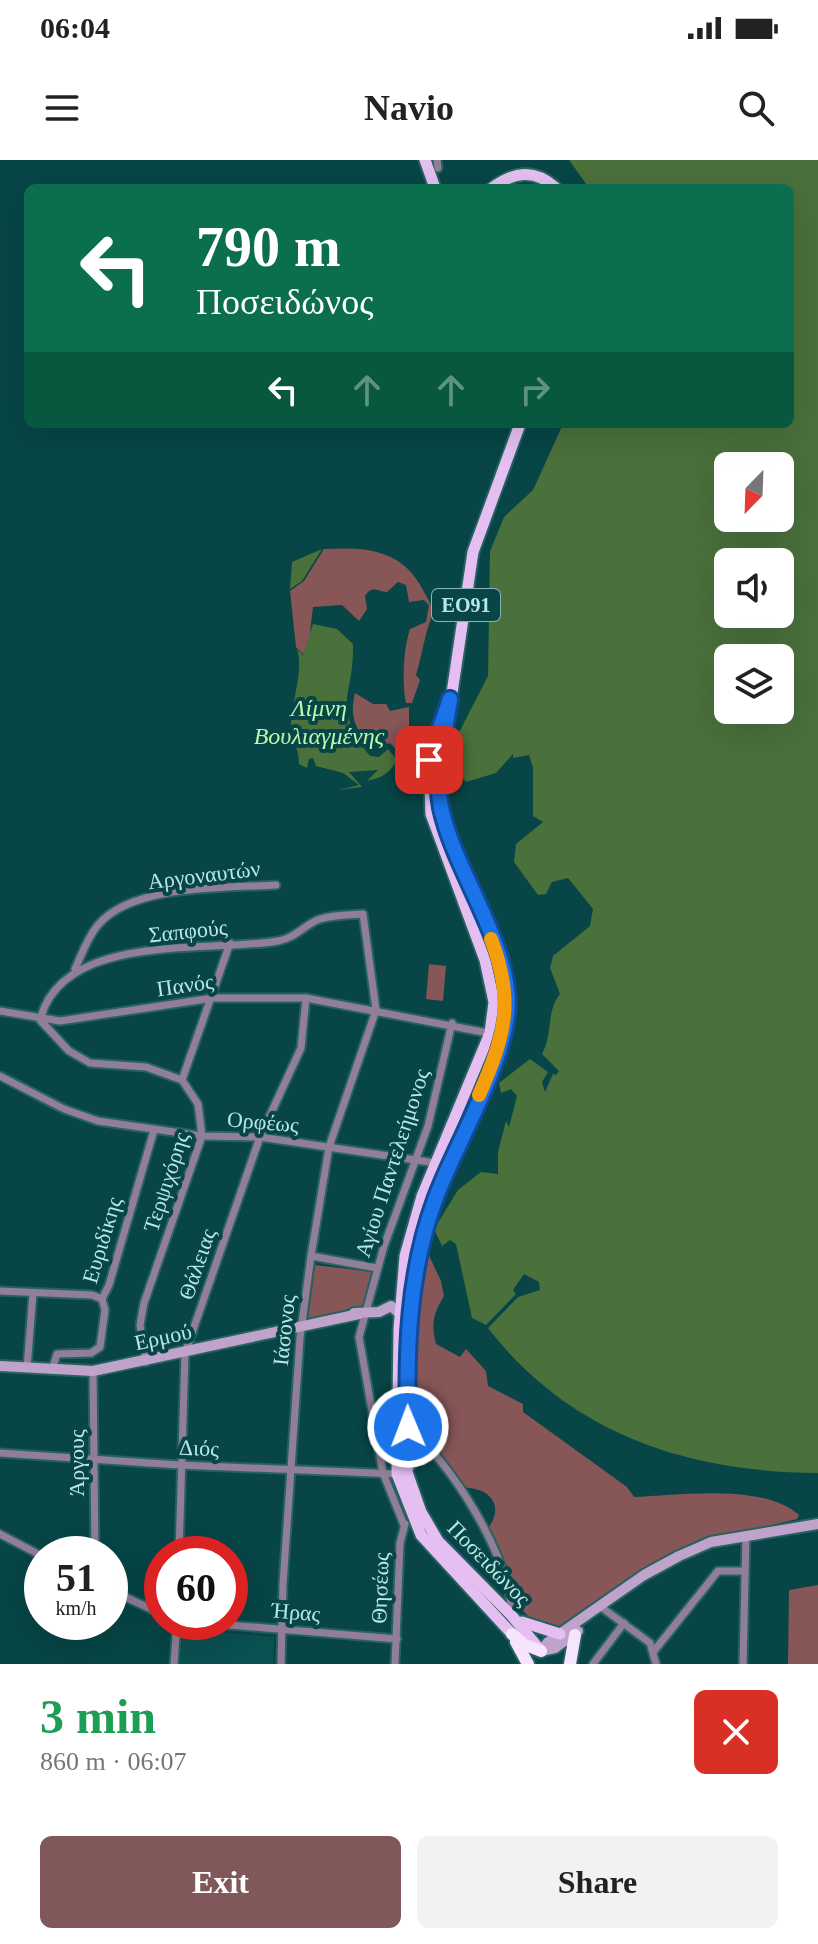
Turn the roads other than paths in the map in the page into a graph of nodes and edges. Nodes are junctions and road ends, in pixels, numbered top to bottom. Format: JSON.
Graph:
{"nodes":[{"id":1,"x":425,"y":160,"type":"edge"},
{"id":2,"x":434,"y":184,"type":"edge"},
{"id":3,"x":500,"y":184,"type":"edge"},
{"id":4,"x":551,"y":184,"type":"edge"},
{"id":5,"x":518,"y":428,"type":"edge"},
{"id":6,"x":450,"y":699,"type":"junction"},
{"id":7,"x":429,"y":760,"type":"junction"},
{"id":8,"x":410,"y":771,"type":"dead end"},
{"id":9,"x":434,"y":792,"type":"junction"},
{"id":10,"x":276,"y":885,"type":"dead end"},
{"id":11,"x":230,"y":943,"type":"junction"},
{"id":12,"x":75,"y":969,"type":"junction"},
{"id":13,"x":213,"y":998,"type":"junction"},
{"id":14,"x":306,"y":998,"type":"junction"},
{"id":15,"x":376,"y":1010,"type":"junction"},
{"id":16,"x":0,"y":1011,"type":"edge"},
{"id":17,"x":40,"y":1020,"type":"junction"},
{"id":18,"x":452,"y":1023,"type":"junction"},
{"id":19,"x":496,"y":1035,"type":"junction"},
{"id":20,"x":0,"y":1076,"type":"edge"},
{"id":21,"x":182,"y":1080,"type":"junction"},
{"id":22,"x":154,"y":1130,"type":"junction"},
{"id":23,"x":202,"y":1136,"type":"junction"},
{"id":24,"x":260,"y":1137,"type":"junction"},
{"id":25,"x":329,"y":1147,"type":"junction"},
{"id":26,"x":416,"y":1160,"type":"junction"},
{"id":27,"x":436,"y":1163,"type":"junction"},
{"id":28,"x":311,"y":1256,"type":"junction"},
{"id":29,"x":377,"y":1268,"type":"junction"},
{"id":30,"x":0,"y":1291,"type":"edge"},
{"id":31,"x":33,"y":1293,"type":"junction"},
{"id":32,"x":102,"y":1299,"type":"junction"},
{"id":33,"x":363,"y":1314,"type":"junction"},
{"id":34,"x":405,"y":1314,"type":"junction"},
{"id":35,"x":304,"y":1326,"type":"junction"},
{"id":36,"x":185,"y":1353,"type":"junction"},
{"id":37,"x":146,"y":1362,"type":"junction"},
{"id":38,"x":0,"y":1366,"type":"edge"},
{"id":39,"x":27,"y":1368,"type":"junction"},
{"id":40,"x":52,"y":1370,"type":"junction"},
{"id":41,"x":93,"y":1371,"type":"junction"},
{"id":42,"x":408,"y":1427,"type":"junction"},
{"id":43,"x":0,"y":1453,"type":"edge"},
{"id":44,"x":436,"y":1454,"type":"junction"},
{"id":45,"x":94,"y":1460,"type":"junction"},
{"id":46,"x":180,"y":1465,"type":"junction"},
{"id":47,"x":291,"y":1469,"type":"junction"},
{"id":48,"x":383,"y":1473,"type":"junction"},
{"id":49,"x":402,"y":1473,"type":"junction"},
{"id":50,"x":409,"y":1521,"type":"junction"},
{"id":51,"x":818,"y":1524,"type":"edge"},
{"id":52,"x":0,"y":1534,"type":"edge"},
{"id":53,"x":746,"y":1535,"type":"junction"},
{"id":54,"x":95,"y":1536,"type":"edge"},
{"id":55,"x":179,"y":1536,"type":"edge"},
{"id":56,"x":24,"y":1547,"type":"edge"},
{"id":57,"x":744,"y":1571,"type":"junction"},
{"id":58,"x":601,"y":1607,"type":"junction"},
{"id":59,"x":512,"y":1616,"type":"junction"},
{"id":60,"x":586,"y":1619,"type":"junction"},
{"id":61,"x":624,"y":1623,"type":"junction"},
{"id":62,"x":248,"y":1627,"type":"edge"},
{"id":63,"x":282,"y":1630,"type":"junction"},
{"id":64,"x":512,"y":1634,"type":"junction"},
{"id":65,"x":560,"y":1634,"type":"junction"},
{"id":66,"x":575,"y":1635,"type":"junction"},
{"id":67,"x":397,"y":1639,"type":"junction"},
{"id":68,"x":176,"y":1640,"type":"edge"},
{"id":69,"x":541,"y":1651,"type":"junction"},
{"id":70,"x":654,"y":1651,"type":"junction"},
{"id":71,"x":174,"y":1664,"type":"edge"},
{"id":72,"x":281,"y":1664,"type":"edge"},
{"id":73,"x":395,"y":1664,"type":"edge"},
{"id":74,"x":528,"y":1664,"type":"edge"},
{"id":75,"x":535,"y":1664,"type":"edge"},
{"id":76,"x":550,"y":1664,"type":"edge"},
{"id":77,"x":570,"y":1664,"type":"edge"},
{"id":78,"x":593,"y":1664,"type":"edge"},
{"id":79,"x":656,"y":1664,"type":"edge"},
{"id":80,"x":743,"y":1664,"type":"edge"}],
"edges":[{"from":1,"to":2,"type":"main road"},
{"from":3,"to":4,"type":"main road"},
{"from":5,"to":6,"type":"main road","name":"Ποσειδώνος","number":"ΕΟ91"},
{"from":6,"to":7,"type":"main road","name":"Ποσειδώνος","number":"ΕΟ91"},
{"from":6,"to":9,"type":"main road","name":"Ποσειδώνος","number":"ΕΟ91"},
{"from":7,"to":8,"type":"main road"},
{"from":7,"to":9,"type":"main road","name":"Ποσειδώνος","number":"ΕΟ91"},
{"from":9,"to":19,"type":"main road","name":"Ποσειδώνος","number":"ΕΟ91"},
{"from":10,"to":12,"type":"street","name":"Αργοναυτών"},
{"from":11,"to":12,"type":"street","name":"Σαπφούς"},
{"from":11,"to":13,"type":"street"},
{"from":11,"to":15,"type":"street","name":"Σαπφούς"},
{"from":12,"to":17,"type":"street"},
{"from":13,"to":14,"type":"street","name":"Πανός"},
{"from":13,"to":17,"type":"street","name":"Πανός"},
{"from":13,"to":21,"type":"street"},
{"from":14,"to":15,"type":"street","name":"Πανός"},
{"from":14,"to":24,"type":"street","name":"Θάλειας"},
{"from":15,"to":18,"type":"street"},
{"from":15,"to":25,"type":"street","name":"Ιάσονος"},
{"from":16,"to":17,"type":"street","name":"Πανός"},
{"from":17,"to":21,"type":"street"},
{"from":18,"to":19,"type":"street"},
{"from":18,"to":26,"type":"street","name":"Αγίου Παντελεήμονος"},
{"from":19,"to":27,"type":"main road","name":"Ποσειδώνος","number":"ΕΟ91"},
{"from":19,"to":34,"type":"main road","name":"Ποσειδώνος","number":"ΕΟ91"},
{"from":20,"to":22,"type":"street","name":"Ορφέως"},
{"from":21,"to":23,"type":"street","name":"Τερψιχόρης"},
{"from":22,"to":23,"type":"street","name":"Ορφέως"},
{"from":22,"to":32,"type":"street","name":"Ευριδίκης"},
{"from":23,"to":24,"type":"street","name":"Ορφέως"},
{"from":23,"to":37,"type":"street","name":"Τερψιχόρης"},
{"from":24,"to":25,"type":"street","name":"Ορφέως"},
{"from":24,"to":36,"type":"street","name":"Θάλειας"},
{"from":25,"to":26,"type":"street","name":"Ορφέως"},
{"from":25,"to":28,"type":"street","name":"Ιάσονος"},
{"from":26,"to":27,"type":"street","name":"Ορφέως"},
{"from":26,"to":29,"type":"street","name":"Αγίου Παντελεήμονος"},
{"from":27,"to":34,"type":"main road","name":"Ποσειδώνος","number":"ΕΟ91"},
{"from":28,"to":29,"type":"street"},
{"from":28,"to":35,"type":"street","name":"Ιάσονος"},
{"from":29,"to":33,"type":"street","name":"Αγίου Παντελεήμονος"},
{"from":30,"to":31,"type":"street"},
{"from":31,"to":32,"type":"street"},
{"from":31,"to":39,"type":"street"},
{"from":32,"to":40,"type":"street","name":"Ευριδίκης"},
{"from":33,"to":34,"type":"street","name":"Ερμού"},
{"from":33,"to":35,"type":"street","name":"Ερμού"},
{"from":33,"to":48,"type":"street","name":"Αγίου Παντελεήμονος"},
{"from":34,"to":42,"type":"main road","name":"Ποσειδώνος","number":"ΕΟ91"},
{"from":34,"to":49,"type":"main road","name":"Ποσειδώνος","number":"ΕΟ91"},
{"from":35,"to":36,"type":"street","name":"Ερμού"},
{"from":35,"to":47,"type":"street","name":"Ιάσονος"},
{"from":36,"to":37,"type":"street","name":"Ερμού"},
{"from":36,"to":46,"type":"street","name":"Θάλειας"},
{"from":37,"to":41,"type":"street","name":"Ερμού"},
{"from":38,"to":39,"type":"street","name":"Ερμού"},
{"from":39,"to":40,"type":"street","name":"Ερμού"},
{"from":40,"to":41,"type":"street","name":"Ερμού"},
{"from":41,"to":45,"type":"street","name":"Άργους"},
{"from":42,"to":44,"type":"street"},
{"from":42,"to":49,"type":"main road","name":"Ποσειδώνος","number":"ΕΟ91"},
{"from":43,"to":45,"type":"street","name":"Διός"},
{"from":44,"to":49,"type":"street"},
{"from":44,"to":59,"type":"street"},
{"from":45,"to":46,"type":"street","name":"Διός"},
{"from":45,"to":54,"type":"street","name":"Άργους"},
{"from":46,"to":47,"type":"street","name":"Διός"},
{"from":46,"to":55,"type":"street","name":"Θάλειας"},
{"from":47,"to":48,"type":"street","name":"Διός"},
{"from":47,"to":63,"type":"street","name":"Ιάσονος"},
{"from":48,"to":49,"type":"street","name":"Διός"},
{"from":48,"to":50,"type":"street","name":"Αγίου Παντελεήμονος"},
{"from":49,"to":50,"type":"main road","name":"Ποσειδώνος","number":"ΕΟ91"},
{"from":49,"to":59,"type":"main road","name":"Ποσειδώνος","number":"ΕΟ91"},
{"from":50,"to":64,"type":"main road","name":"Ποσειδώνος","number":"ΕΟ91"},
{"from":50,"to":67,"type":"street","name":"Θησέως"},
{"from":51,"to":53,"type":"street"},
{"from":52,"to":56,"type":"street"},
{"from":53,"to":57,"type":"street"},
{"from":53,"to":58,"type":"street"},
{"from":57,"to":70,"type":"street"},
{"from":57,"to":80,"type":"street"},
{"from":58,"to":60,"type":"street"},
{"from":58,"to":61,"type":"street"},
{"from":59,"to":65,"type":"main road"},
{"from":59,"to":69,"type":"main road","name":"Ποσειδώνος","number":"ΕΟ91"},
{"from":60,"to":65,"type":"street"},
{"from":60,"to":66,"type":"street"},
{"from":61,"to":70,"type":"street"},
{"from":61,"to":78,"type":"street"},
{"from":62,"to":63,"type":"street","name":"Ήρας"},
{"from":63,"to":67,"type":"street","name":"Ήρας"},
{"from":63,"to":72,"type":"street","name":"Ιάσονος"},
{"from":64,"to":69,"type":"highway"},
{"from":64,"to":74,"type":"highway","name":"Ποσειδώνος","number":"ΕΟ91"},
{"from":65,"to":69,"type":"street"},
{"from":66,"to":69,"type":"street"},
{"from":66,"to":77,"type":"highway"},
{"from":67,"to":73,"type":"street","name":"Θησέως"},
{"from":68,"to":71,"type":"street"},
{"from":69,"to":75,"type":"highway"},
{"from":69,"to":76,"type":"highway","number":"ΕΟ91"},
{"from":70,"to":79,"type":"street"}]}
